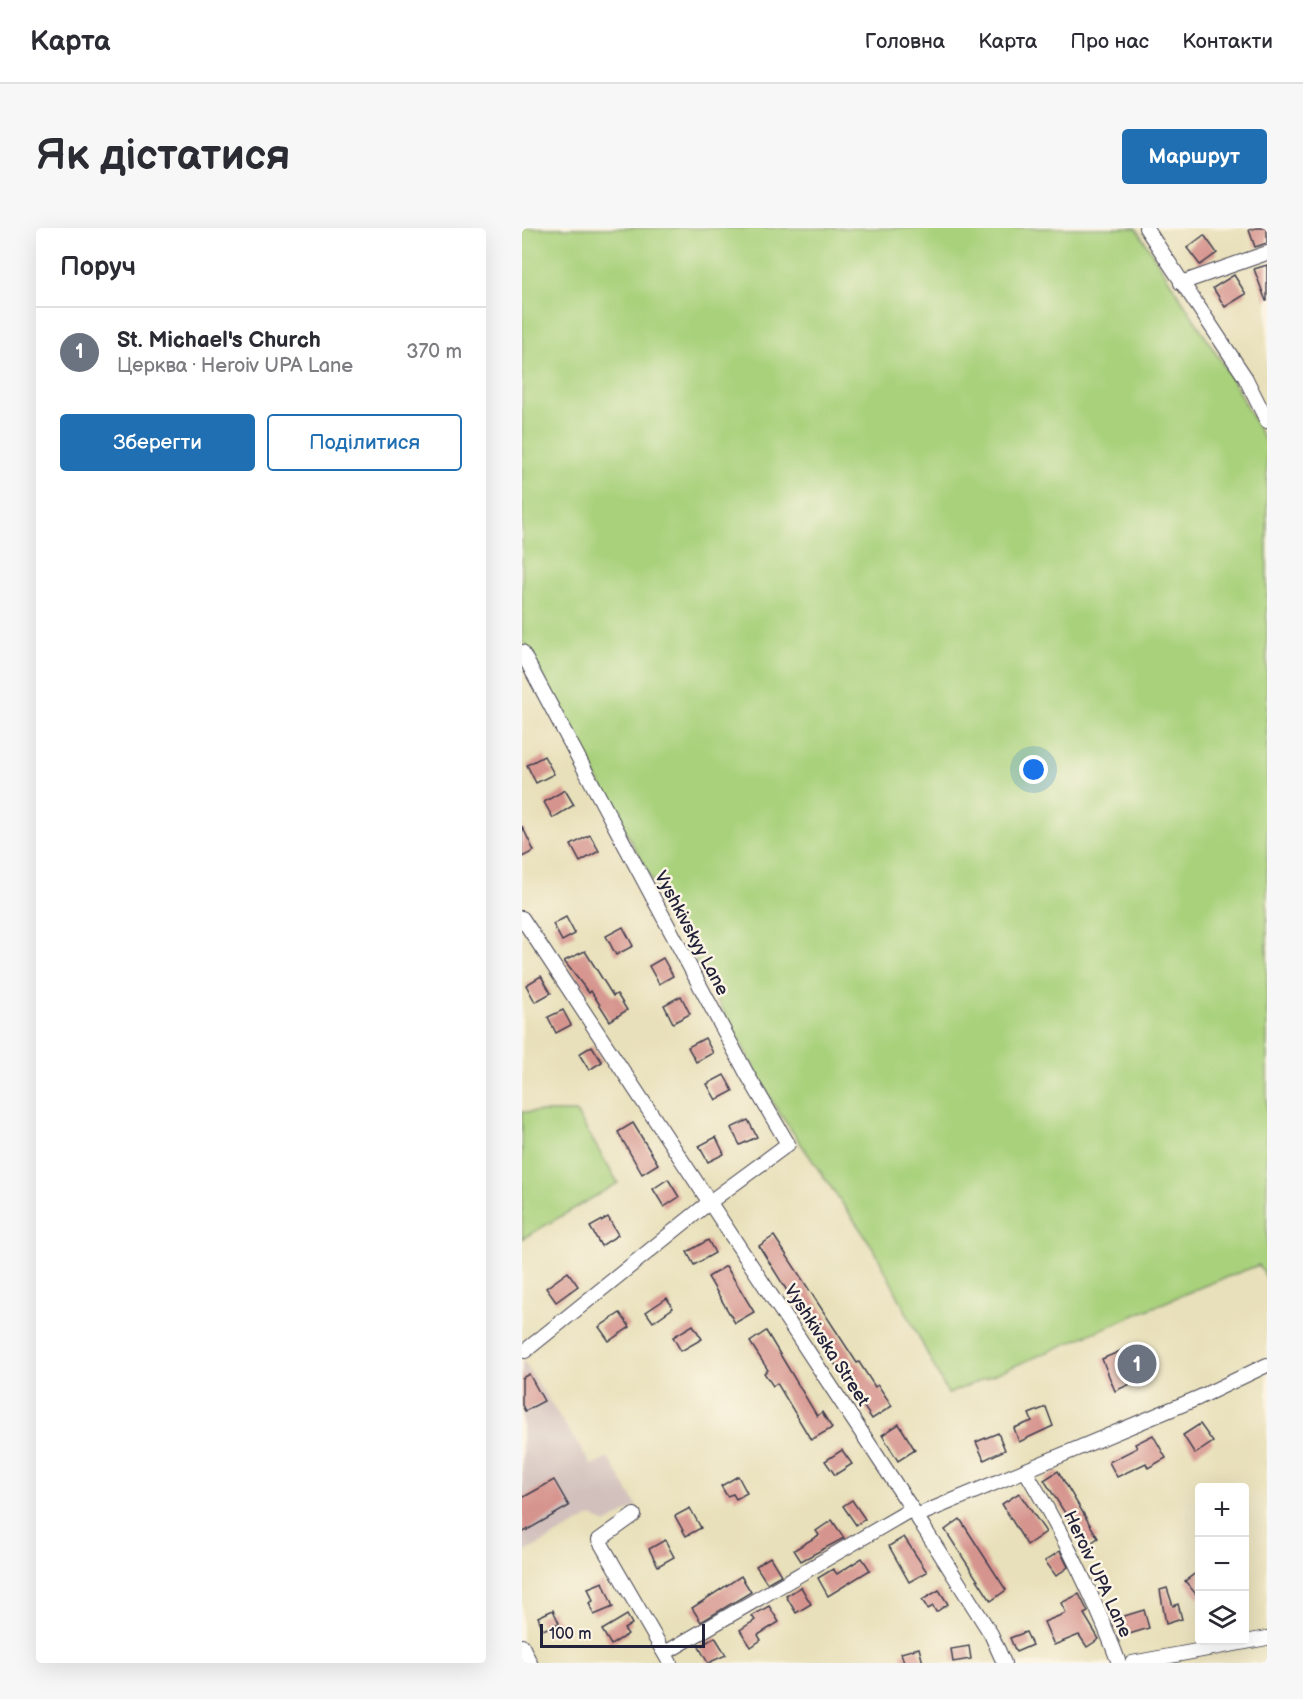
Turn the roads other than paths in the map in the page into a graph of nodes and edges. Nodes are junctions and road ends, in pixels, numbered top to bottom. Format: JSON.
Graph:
{"nodes":[{"id":1,"x":1146,"y":228,"type":"edge"},
{"id":2,"x":1267,"y":253,"type":"edge"},
{"id":3,"x":1181,"y":283,"type":"junction"},
{"id":4,"x":1267,"y":421,"type":"edge"},
{"id":5,"x":522,"y":652,"type":"edge"},
{"id":6,"x":522,"y":918,"type":"edge"},
{"id":7,"x":711,"y":1202,"type":"junction"},
{"id":8,"x":525,"y":1351,"type":"dead end"},
{"id":9,"x":1267,"y":1365,"type":"edge"},
{"id":10,"x":1025,"y":1470,"type":"junction"},
{"id":11,"x":914,"y":1512,"type":"junction"},
{"id":12,"x":634,"y":1515,"type":"dead end"},
{"id":13,"x":1267,"y":1638,"type":"edge"},
{"id":14,"x":522,"y":1646,"type":"edge"},
{"id":15,"x":667,"y":1658,"type":"edge"},
{"id":16,"x":530,"y":1663,"type":"edge"},
{"id":17,"x":1004,"y":1663,"type":"edge"},
{"id":18,"x":1119,"y":1663,"type":"edge"},
{"id":19,"x":1132,"y":1663,"type":"edge"}],
"edges":[{"from":1,"to":3,"type":"street"},
{"from":2,"to":3,"type":"street"},
{"from":3,"to":4,"type":"street"},
{"from":5,"to":7,"type":"street","name":"Vyshkivskyy Lane"},
{"from":6,"to":7,"type":"street","name":"Vyshkivska Street"},
{"from":7,"to":8,"type":"street"},
{"from":7,"to":11,"type":"street","name":"Vyshkivska Street"},
{"from":9,"to":10,"type":"street"},
{"from":10,"to":11,"type":"street"},
{"from":10,"to":18,"type":"street","name":"Heroiv UPA Lane"},
{"from":11,"to":15,"type":"street"},
{"from":11,"to":17,"type":"street","name":"Vyshkivska Street"},
{"from":12,"to":15,"type":"street"},
{"from":13,"to":19,"type":"street"},
{"from":14,"to":16,"type":"street"}]}
